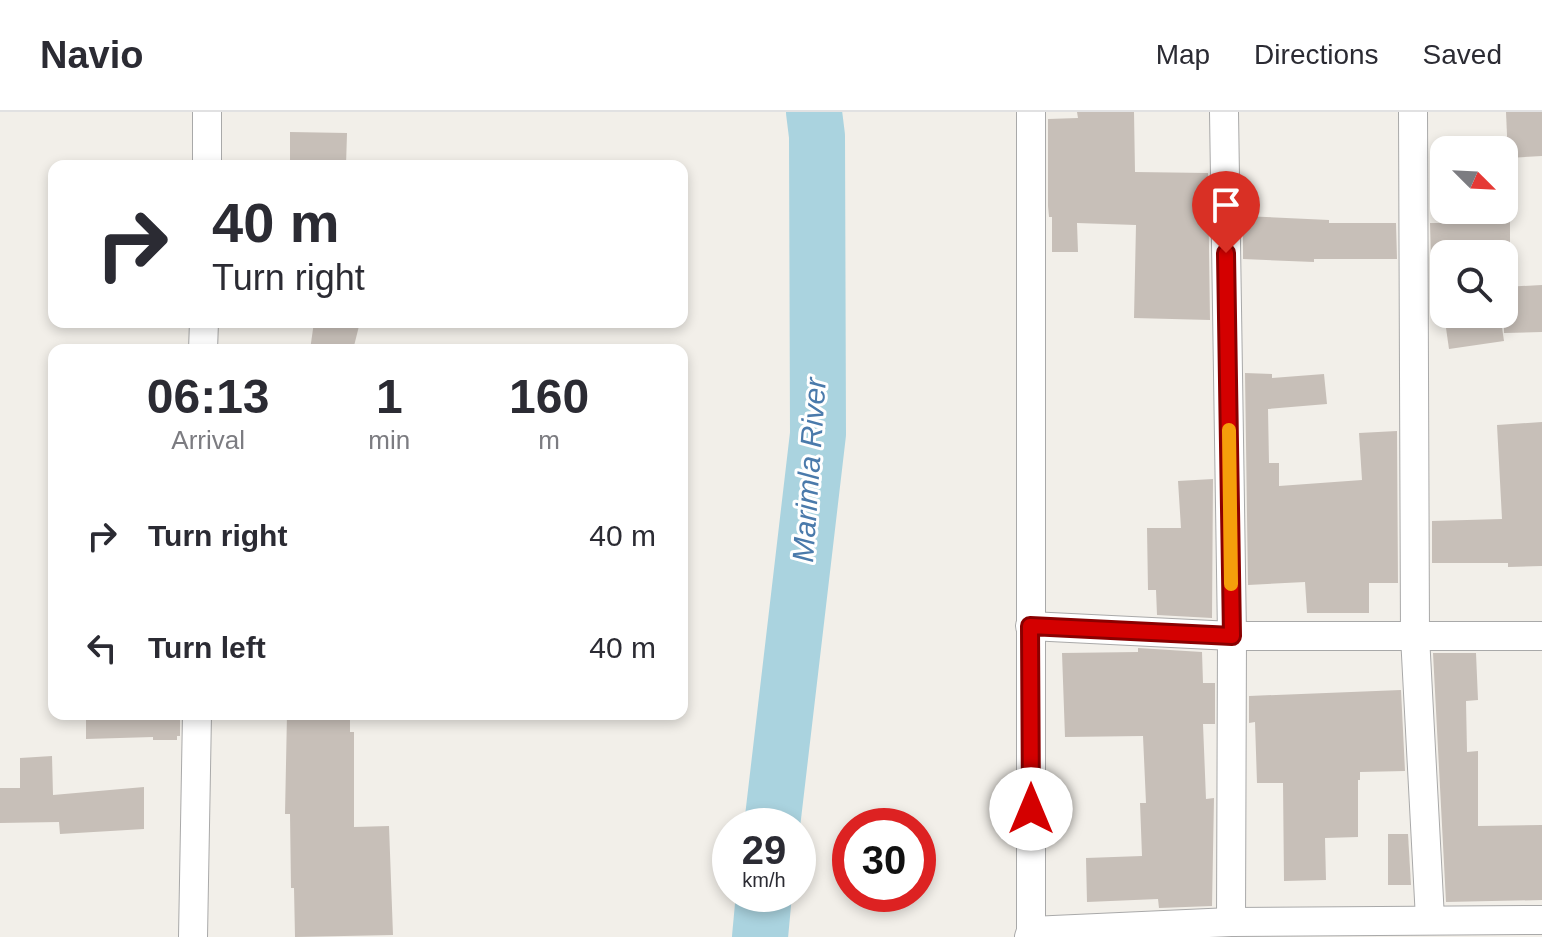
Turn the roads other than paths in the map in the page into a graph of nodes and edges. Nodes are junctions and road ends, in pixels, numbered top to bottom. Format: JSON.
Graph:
{"nodes":[{"id":1,"x":207,"y":112,"type":"edge"},
{"id":2,"x":1031,"y":112,"type":"edge"},
{"id":3,"x":1224,"y":112,"type":"edge"},
{"id":4,"x":1413,"y":112,"type":"edge"},
{"id":5,"x":207,"y":160,"type":"edge"},
{"id":6,"x":1030,"y":626,"type":"junction"},
{"id":7,"x":1232,"y":636,"type":"junction"},
{"id":8,"x":1415,"y":636,"type":"junction"},
{"id":9,"x":1542,"y":636,"type":"edge"},
{"id":10,"x":197,"y":720,"type":"edge"},
{"id":11,"x":1430,"y":919,"type":"junction"},
{"id":12,"x":1542,"y":920,"type":"edge"},
{"id":13,"x":1231,"y":922,"type":"junction"},
{"id":14,"x":1030,"y":934,"type":"edge"},
{"id":15,"x":193,"y":937,"type":"edge"}],
"edges":[{"from":1,"to":5,"type":"street"},
{"from":2,"to":6,"type":"street"},
{"from":3,"to":7,"type":"street"},
{"from":4,"to":8,"type":"street"},
{"from":6,"to":7,"type":"street"},
{"from":6,"to":14,"type":"street"},
{"from":7,"to":8,"type":"street"},
{"from":7,"to":13,"type":"street"},
{"from":8,"to":9,"type":"street"},
{"from":8,"to":11,"type":"street"},
{"from":10,"to":15,"type":"street"},
{"from":11,"to":12,"type":"street"},
{"from":11,"to":13,"type":"street"},
{"from":13,"to":14,"type":"street"}]}
